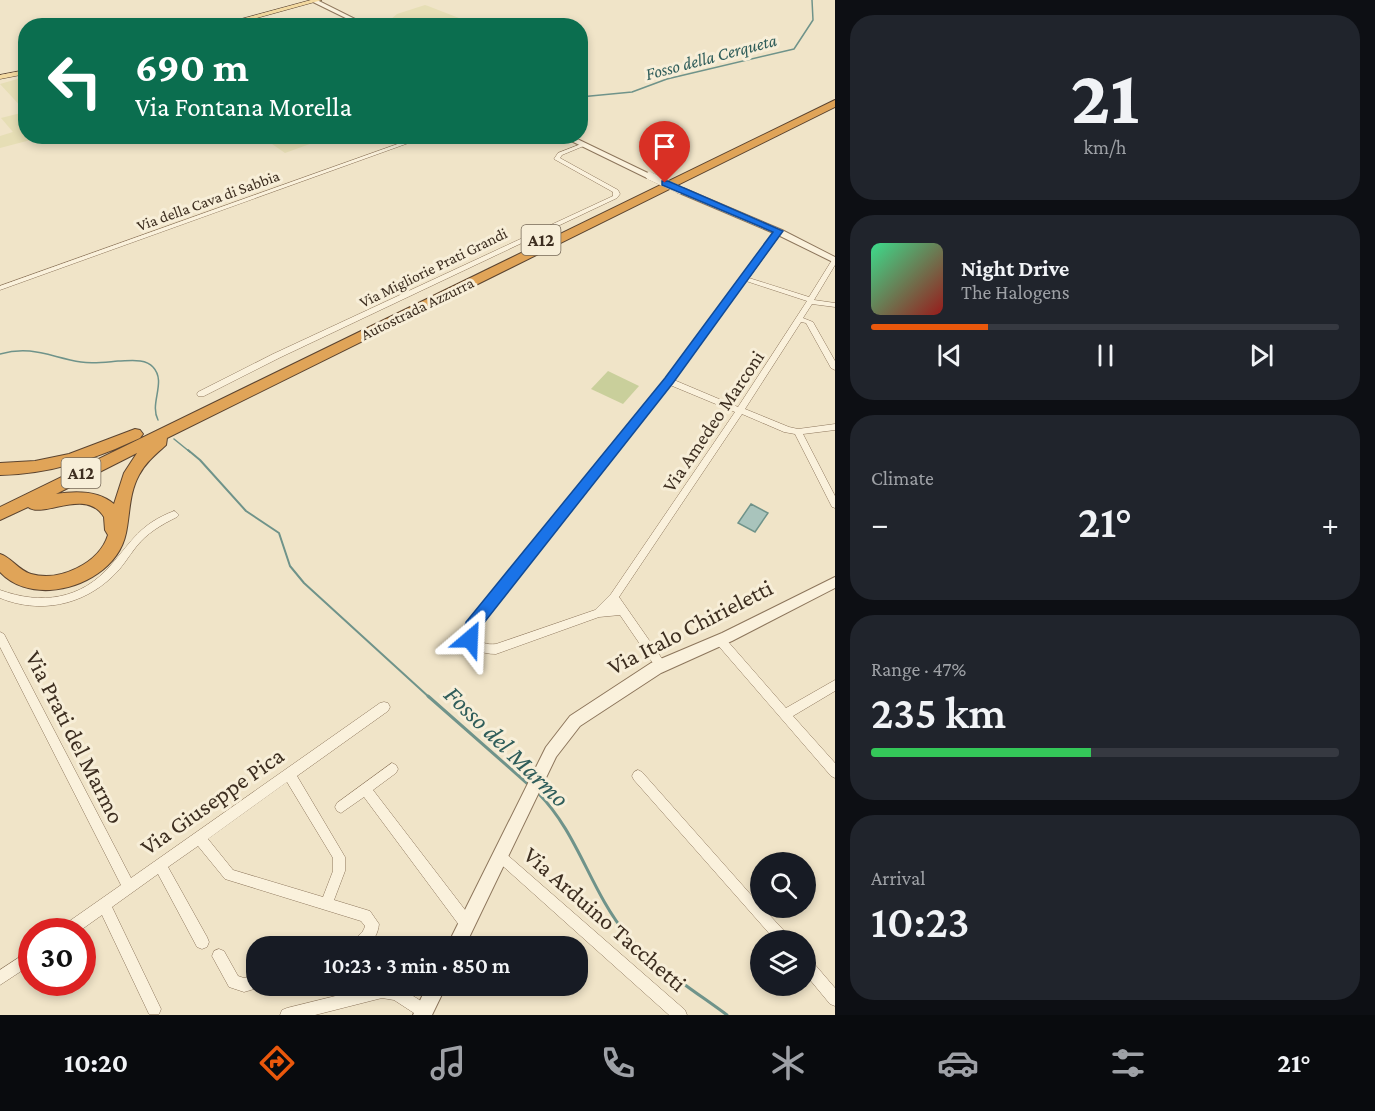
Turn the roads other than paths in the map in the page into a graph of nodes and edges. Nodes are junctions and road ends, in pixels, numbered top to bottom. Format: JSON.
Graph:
{"nodes":[{"id":1,"x":317,"y":1,"type":"edge"},
{"id":2,"x":250,"y":18,"type":"edge"},
{"id":3,"x":351,"y":18,"type":"edge"},
{"id":4,"x":18,"y":74,"type":"edge"},
{"id":5,"x":0,"y":77,"type":"edge"},
{"id":6,"x":835,"y":97,"type":"edge"},
{"id":7,"x":835,"y":103,"type":"edge"},
{"id":8,"x":404,"y":144,"type":"edge"},
{"id":9,"x":580,"y":144,"type":"edge"},
{"id":10,"x":584,"y":146,"type":"junction"},
{"id":11,"x":778,"y":231,"type":"junction"},
{"id":12,"x":835,"y":260,"type":"edge"},
{"id":13,"x":745,"y":279,"type":"junction"},
{"id":14,"x":0,"y":288,"type":"edge"},
{"id":15,"x":811,"y":301,"type":"junction"},
{"id":16,"x":835,"y":305,"type":"edge"},
{"id":17,"x":800,"y":319,"type":"junction"},
{"id":18,"x":835,"y":368,"type":"edge"},
{"id":19,"x":669,"y":381,"type":"junction"},
{"id":20,"x":250,"y":386,"type":"junction"},
{"id":21,"x":201,"y":394,"type":"dead end"},
{"id":22,"x":741,"y":411,"type":"junction"},
{"id":23,"x":165,"y":428,"type":"junction"},
{"id":24,"x":834,"y":428,"type":"edge"},
{"id":25,"x":798,"y":432,"type":"junction"},
{"id":26,"x":0,"y":470,"type":"edge"},
{"id":27,"x":0,"y":504,"type":"edge"},
{"id":28,"x":835,"y":505,"type":"edge"},
{"id":29,"x":0,"y":514,"type":"edge"},
{"id":30,"x":174,"y":515,"type":"dead end"},
{"id":31,"x":0,"y":519,"type":"edge"},
{"id":32,"x":0,"y":552,"type":"edge"},
{"id":33,"x":0,"y":561,"type":"edge"},
{"id":34,"x":835,"y":582,"type":"edge"},
{"id":35,"x":0,"y":594,"type":"edge"},
{"id":36,"x":614,"y":597,"type":"junction"},
{"id":37,"x":623,"y":610,"type":"junction"},
{"id":38,"x":599,"y":613,"type":"junction"},
{"id":39,"x":0,"y":637,"type":"edge"},
{"id":40,"x":720,"y":640,"type":"junction"},
{"id":41,"x":661,"y":666,"type":"junction"},
{"id":42,"x":835,"y":685,"type":"edge"},
{"id":43,"x":384,"y":707,"type":"dead end"},
{"id":44,"x":785,"y":715,"type":"junction"},
{"id":45,"x":392,"y":769,"type":"dead end"},
{"id":46,"x":835,"y":772,"type":"edge"},
{"id":47,"x":289,"y":774,"type":"junction"},
{"id":48,"x":638,"y":776,"type":"dead end"},
{"id":49,"x":365,"y":789,"type":"junction"},
{"id":50,"x":341,"y":807,"type":"dead end"},
{"id":51,"x":199,"y":838,"type":"junction"},
{"id":52,"x":500,"y":856,"type":"junction"},
{"id":53,"x":160,"y":865,"type":"junction"},
{"id":54,"x":129,"y":887,"type":"junction"},
{"id":55,"x":327,"y":903,"type":"junction"},
{"id":56,"x":104,"y":905,"type":"junction"},
{"id":57,"x":86,"y":918,"type":"edge"},
{"id":58,"x":467,"y":924,"type":"junction"},
{"id":59,"x":774,"y":930,"type":"edge"},
{"id":60,"x":369,"y":936,"type":"edge"},
{"id":61,"x":461,"y":936,"type":"edge"},
{"id":62,"x":202,"y":942,"type":"dead end"},
{"id":63,"x":219,"y":956,"type":"dead end"},
{"id":64,"x":18,"y":966,"type":"edge"},
{"id":65,"x":816,"y":977,"type":"edge"},
{"id":66,"x":0,"y":978,"type":"edge"},
{"id":67,"x":246,"y":984,"type":"edge"},
{"id":68,"x":432,"y":996,"type":"edge"},
{"id":69,"x":835,"y":999,"type":"edge"},
{"id":70,"x":154,"y":1009,"type":"dead end"},
{"id":71,"x":423,"y":1013,"type":"edge"},
{"id":72,"x":286,"y":1015,"type":"edge"},
{"id":73,"x":680,"y":1015,"type":"edge"}],
"edges":[{"from":1,"to":2,"type":"main road"},
{"from":1,"to":3,"type":"street"},
{"from":4,"to":5,"type":"main road"},
{"from":6,"to":20,"type":"highway","name":"Autostrada Azzurra","number":"A12"},
{"from":7,"to":20,"type":"highway","name":"Autostrada Azzurra","number":"A12"},
{"from":8,"to":14,"type":"street","name":"Via della Cava di Sabbia"},
{"from":9,"to":10,"type":"street"},
{"from":10,"to":11,"type":"street","bridge":true},
{"from":10,"to":21,"type":"street","name":"Via Migliorie Prati Grandi"},
{"from":11,"to":12,"type":"street"},
{"from":11,"to":13,"type":"street"},
{"from":12,"to":15,"type":"street","name":"Via Amedeo Marconi"},
{"from":13,"to":15,"type":"street"},
{"from":13,"to":19,"type":"street"},
{"from":15,"to":16,"type":"street"},
{"from":15,"to":17,"type":"street","name":"Via Amedeo Marconi"},
{"from":17,"to":18,"type":"street"},
{"from":17,"to":22,"type":"street","name":"Via Amedeo Marconi"},
{"from":19,"to":22,"type":"street"},
{"from":19,"to":38,"type":"street"},
{"from":20,"to":23,"type":"highway"},
{"from":22,"to":25,"type":"street"},
{"from":22,"to":36,"type":"street","name":"Via Amedeo Marconi"},
{"from":23,"to":26,"type":"highway"},
{"from":23,"to":27,"type":"highway","number":"A12"},
{"from":23,"to":29,"type":"highway","number":"A12"},
{"from":23,"to":33,"type":"highway"},
{"from":24,"to":25,"type":"street"},
{"from":25,"to":28,"type":"street"},
{"from":30,"to":35,"type":"street"},
{"from":31,"to":32,"type":"highway"},
{"from":34,"to":40,"type":"street","name":"Via Italo Chirieletti"},
{"from":36,"to":37,"type":"street"},
{"from":36,"to":38,"type":"street","name":"Via Amedeo Marconi"},
{"from":37,"to":38,"type":"street"},
{"from":37,"to":41,"type":"street"},
{"from":39,"to":54,"type":"street","name":"Via Prati del Marmo"},
{"from":40,"to":41,"type":"street","name":"Via Italo Chirieletti"},
{"from":40,"to":44,"type":"street"},
{"from":41,"to":52,"type":"street","name":"Via Italo Chirieletti"},
{"from":42,"to":44,"type":"street"},
{"from":43,"to":47,"type":"street","name":"Via Giuseppe Pica"},
{"from":44,"to":46,"type":"street"},
{"from":45,"to":49,"type":"street"},
{"from":47,"to":51,"type":"street","name":"Via Giuseppe Pica"},
{"from":47,"to":55,"type":"street"},
{"from":48,"to":59,"type":"street"},
{"from":49,"to":50,"type":"street"},
{"from":49,"to":58,"type":"street"},
{"from":51,"to":53,"type":"street","name":"Via Giuseppe Pica"},
{"from":51,"to":55,"type":"street"},
{"from":52,"to":58,"type":"street","name":"Via Italo Chirieletti"},
{"from":52,"to":73,"type":"street","name":"Via Arduino Tacchetti"},
{"from":53,"to":54,"type":"street","name":"Via Giuseppe Pica"},
{"from":53,"to":62,"type":"street"},
{"from":54,"to":56,"type":"street","name":"Via Giuseppe Pica"},
{"from":55,"to":60,"type":"street"},
{"from":56,"to":57,"type":"street","name":"Via Giuseppe Pica"},
{"from":56,"to":70,"type":"street"},
{"from":58,"to":61,"type":"street","name":"Via Italo Chirieletti"},
{"from":63,"to":67,"type":"street"},
{"from":64,"to":66,"type":"street"},
{"from":65,"to":69,"type":"street"},
{"from":68,"to":71,"type":"street"},
{"from":71,"to":72,"type":"street"}]}
